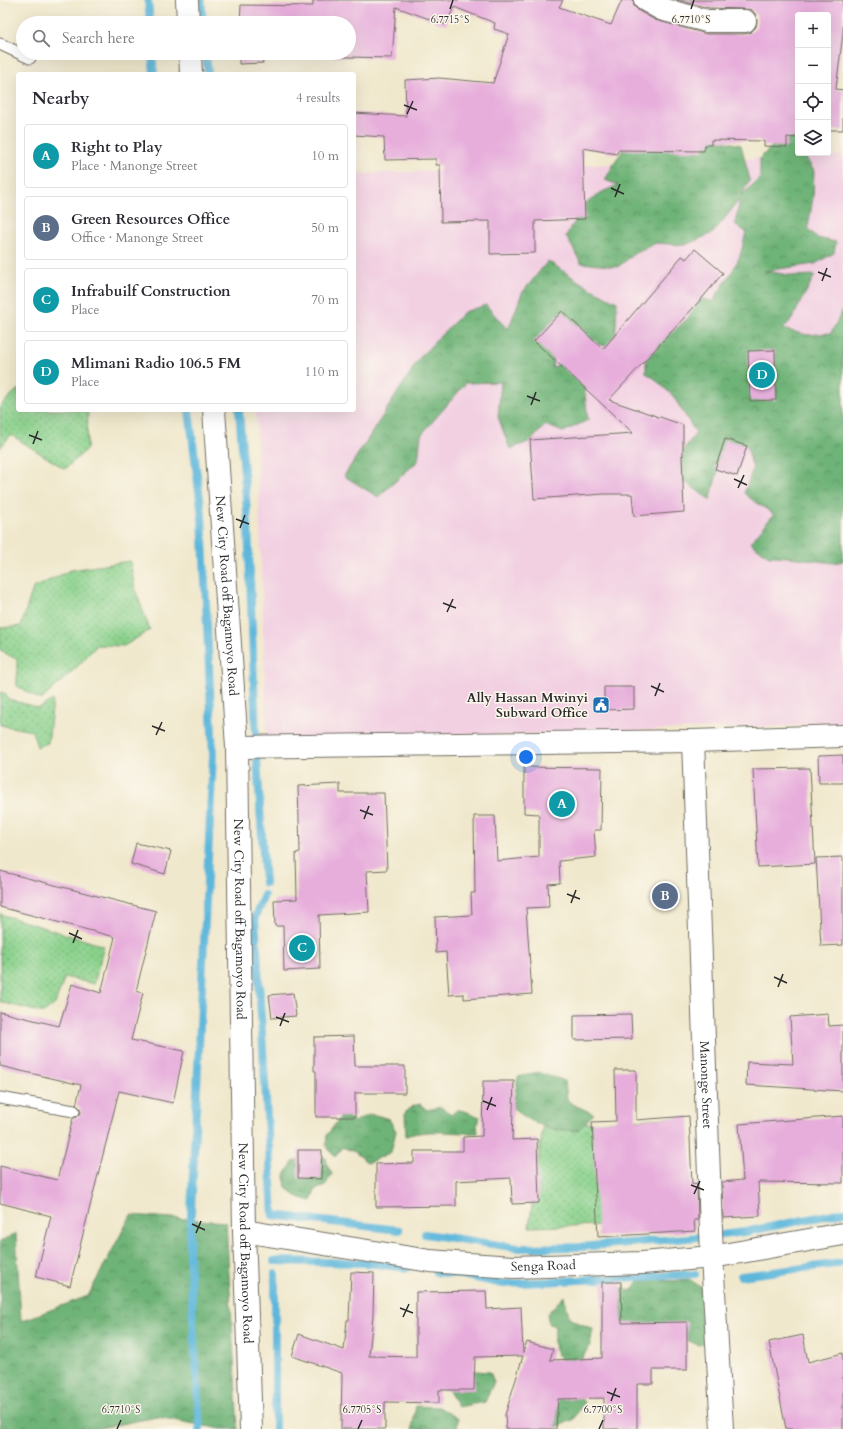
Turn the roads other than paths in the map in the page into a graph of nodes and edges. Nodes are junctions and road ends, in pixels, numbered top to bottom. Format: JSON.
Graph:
{"nodes":[{"id":1,"x":187,"y":0,"type":"edge"},
{"id":2,"x":645,"y":0,"type":"edge"},
{"id":3,"x":188,"y":16,"type":"edge"},
{"id":4,"x":745,"y":21,"type":"dead end"},
{"id":5,"x":0,"y":44,"type":"edge"},
{"id":6,"x":16,"y":51,"type":"edge"},
{"id":7,"x":190,"y":60,"type":"edge"},
{"id":8,"x":191,"y":72,"type":"edge"},
{"id":9,"x":214,"y":412,"type":"edge"},
{"id":10,"x":843,"y":736,"type":"edge"},
{"id":11,"x":693,"y":741,"type":"junction"},
{"id":12,"x":237,"y":747,"type":"junction"},
{"id":13,"x":0,"y":1098,"type":"edge"},
{"id":14,"x":74,"y":1111,"type":"dead end"},
{"id":15,"x":244,"y":1231,"type":"junction"},
{"id":16,"x":843,"y":1234,"type":"edge"},
{"id":17,"x":712,"y":1257,"type":"junction"},
{"id":18,"x":251,"y":1429,"type":"edge"},
{"id":19,"x":722,"y":1429,"type":"edge"}],
"edges":[{"from":1,"to":3,"type":"street"},
{"from":2,"to":4,"type":"street"},
{"from":5,"to":6,"type":"lane"},
{"from":7,"to":8,"type":"street"},
{"from":9,"to":12,"type":"street","name":"New City Road off Bagamoyo Road"},
{"from":10,"to":11,"type":"street"},
{"from":11,"to":12,"type":"street"},
{"from":11,"to":17,"type":"street","name":"Manonge Street"},
{"from":12,"to":15,"type":"street","name":"New City Road off Bagamoyo Road"},
{"from":13,"to":14,"type":"lane"},
{"from":15,"to":17,"type":"street","name":"Senga Road"},
{"from":15,"to":18,"type":"street","name":"New City Road off Bagamoyo Road"},
{"from":16,"to":17,"type":"street","name":"Senga Road"},
{"from":17,"to":19,"type":"street","name":"Manonge Street"}]}
